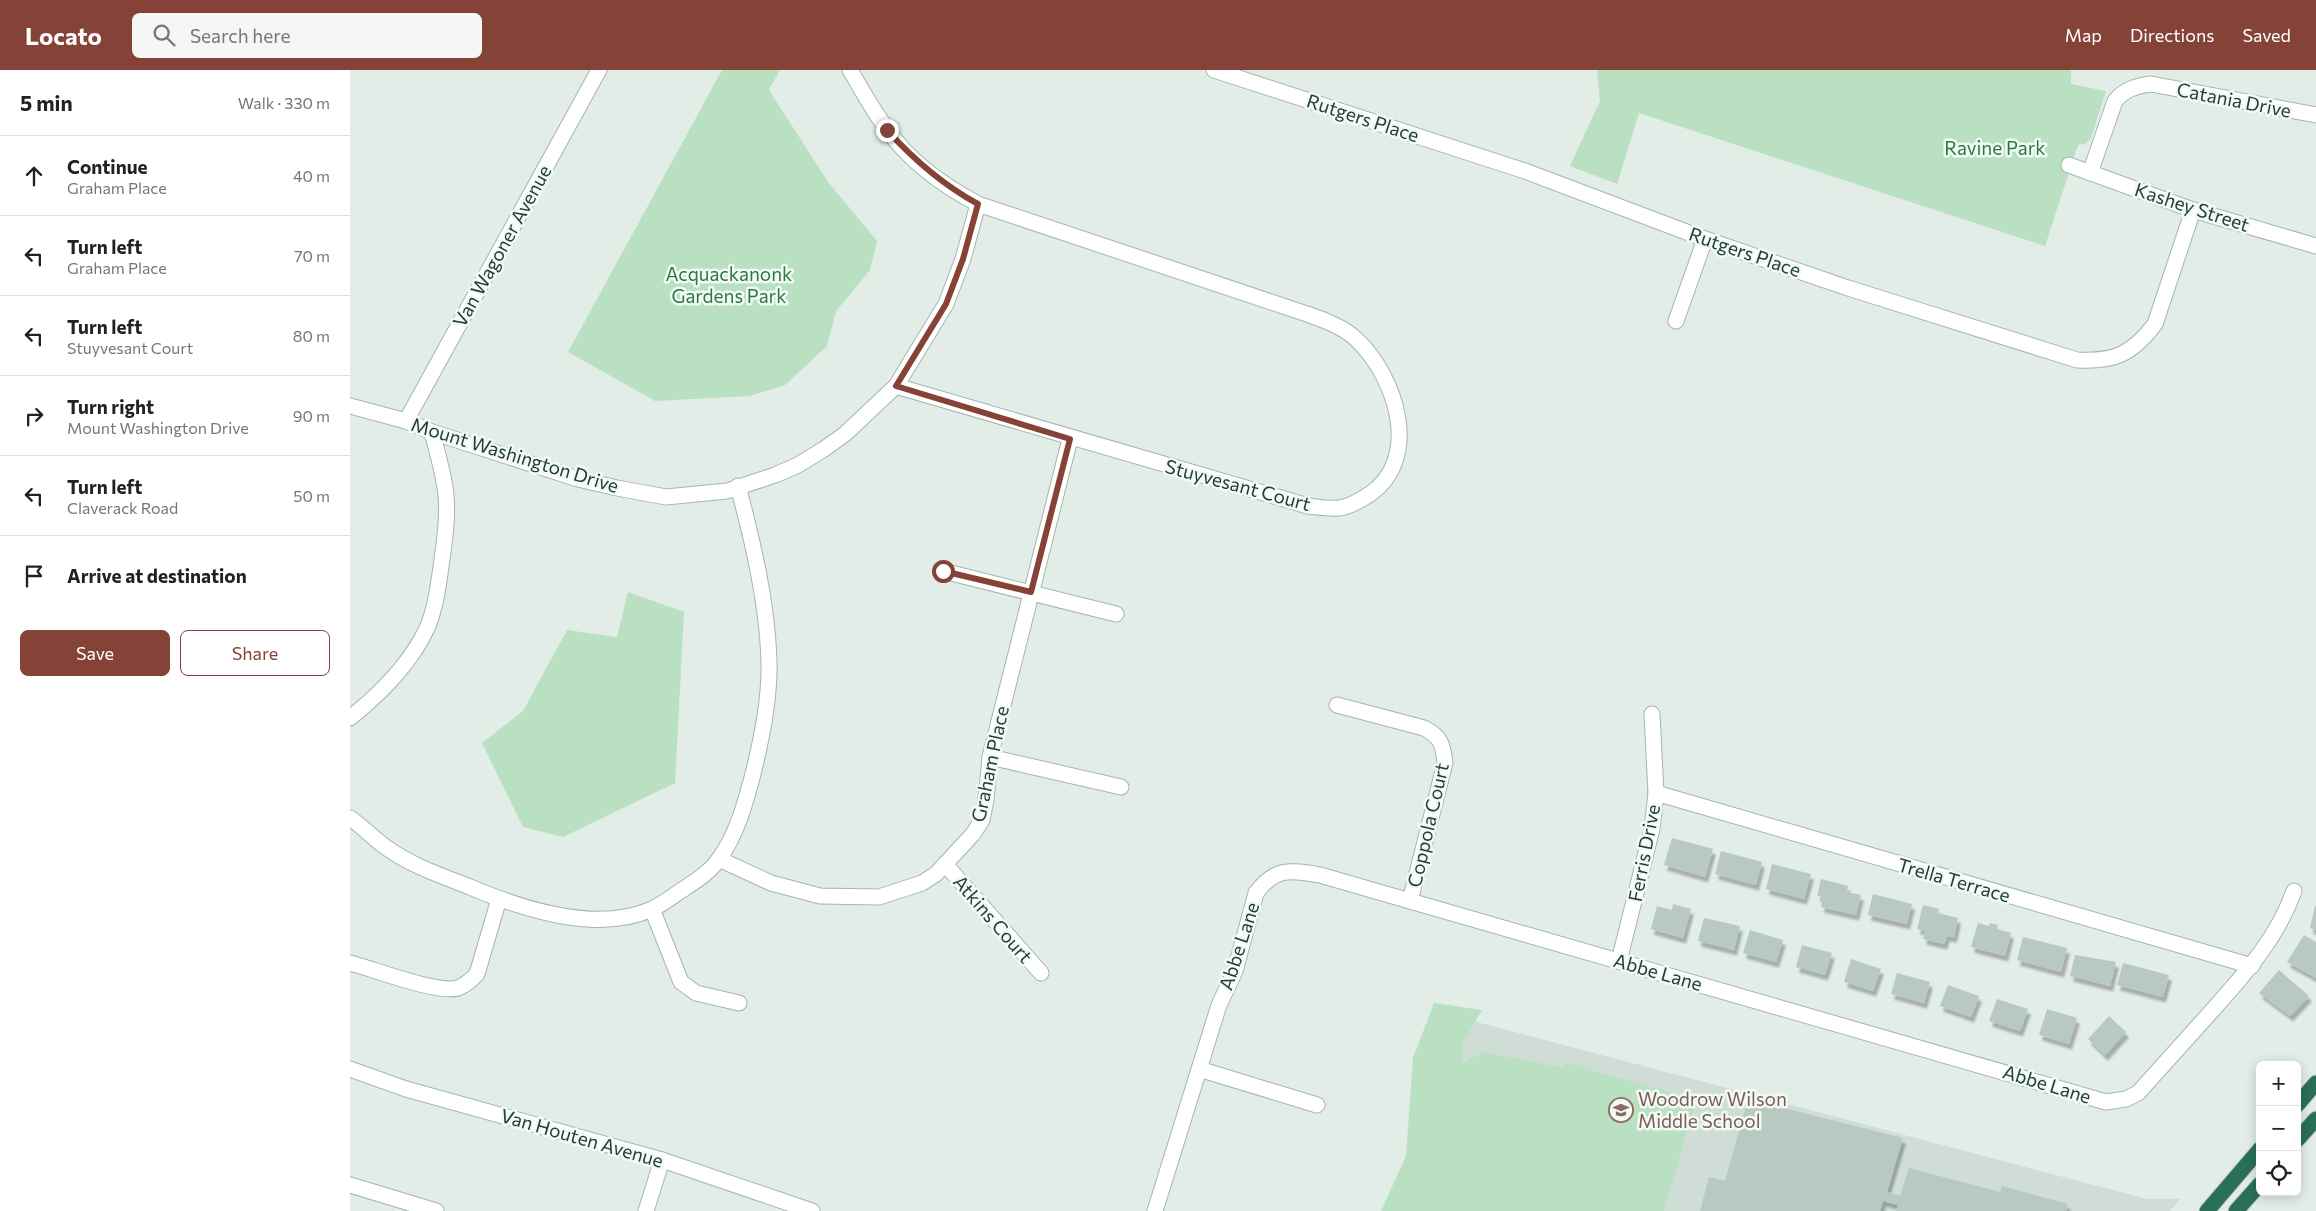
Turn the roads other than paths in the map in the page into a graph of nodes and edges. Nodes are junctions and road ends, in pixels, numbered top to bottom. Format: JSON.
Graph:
{"nodes":[{"id":1,"x":598,"y":70,"type":"edge"},
{"id":2,"x":850,"y":70,"type":"edge"},
{"id":3,"x":1214,"y":70,"type":"edge"},
{"id":4,"x":2316,"y":115,"type":"edge"},
{"id":5,"x":2069,"y":165,"type":"dead end"},
{"id":6,"x":2090,"y":173,"type":"junction"},
{"id":7,"x":978,"y":204,"type":"junction"},
{"id":8,"x":2193,"y":210,"type":"junction"},
{"id":9,"x":1705,"y":239,"type":"junction"},
{"id":10,"x":2316,"y":246,"type":"edge"},
{"id":11,"x":1676,"y":321,"type":"dead end"},
{"id":12,"x":896,"y":386,"type":"junction"},
{"id":13,"x":350,"y":406,"type":"edge"},
{"id":14,"x":406,"y":421,"type":"junction"},
{"id":15,"x":432,"y":432,"type":"junction"},
{"id":16,"x":1070,"y":439,"type":"junction"},
{"id":17,"x":738,"y":486,"type":"junction"},
{"id":18,"x":943,"y":571,"type":"dead end"},
{"id":19,"x":1031,"y":592,"type":"junction"},
{"id":20,"x":1116,"y":614,"type":"dead end"},
{"id":21,"x":1337,"y":705,"type":"dead end"},
{"id":22,"x":1652,"y":714,"type":"dead end"},
{"id":23,"x":350,"y":718,"type":"edge"},
{"id":24,"x":990,"y":757,"type":"junction"},
{"id":25,"x":1120,"y":788,"type":"dead end"},
{"id":26,"x":1656,"y":794,"type":"junction"},
{"id":27,"x":350,"y":818,"type":"edge"},
{"id":28,"x":719,"y":859,"type":"junction"},
{"id":29,"x":945,"y":864,"type":"junction"},
{"id":30,"x":2294,"y":891,"type":"dead end"},
{"id":31,"x":498,"y":899,"type":"junction"},
{"id":32,"x":1410,"y":901,"type":"junction"},
{"id":33,"x":652,"y":909,"type":"junction"},
{"id":34,"x":1619,"y":961,"type":"junction"},
{"id":35,"x":350,"y":963,"type":"edge"},
{"id":36,"x":2252,"y":966,"type":"junction"},
{"id":37,"x":1041,"y":973,"type":"dead end"},
{"id":38,"x":739,"y":1002,"type":"dead end"},
{"id":39,"x":350,"y":1069,"type":"edge"},
{"id":40,"x":1199,"y":1069,"type":"junction"},
{"id":41,"x":2316,"y":1083,"type":"edge"},
{"id":42,"x":2301,"y":1100,"type":"edge"},
{"id":43,"x":1317,"y":1105,"type":"dead end"},
{"id":44,"x":2316,"y":1119,"type":"edge"},
{"id":45,"x":2301,"y":1136,"type":"edge"},
{"id":46,"x":2258,"y":1151,"type":"edge"},
{"id":47,"x":662,"y":1160,"type":"junction"},
{"id":48,"x":350,"y":1185,"type":"edge"},
{"id":49,"x":2256,"y":1188,"type":"edge"},
{"id":50,"x":436,"y":1211,"type":"edge"},
{"id":51,"x":646,"y":1211,"type":"edge"},
{"id":52,"x":812,"y":1211,"type":"edge"},
{"id":53,"x":1155,"y":1211,"type":"edge"},
{"id":54,"x":2207,"y":1211,"type":"edge"},
{"id":55,"x":2236,"y":1211,"type":"edge"}],
"edges":[{"from":1,"to":14,"type":"street","name":"Van Wagoner Avenue"},
{"from":2,"to":7,"type":"street","name":"Stuyvesant Court"},
{"from":3,"to":9,"type":"street","name":"Rutgers Place"},
{"from":4,"to":6,"type":"street","name":"Catania Drive"},
{"from":5,"to":6,"type":"street","name":"Kashey Street"},
{"from":6,"to":8,"type":"street","name":"Kashey Street"},
{"from":7,"to":12,"type":"street","name":"Mount Washington Drive"},
{"from":7,"to":16,"type":"street","name":"Stuyvesant Court"},
{"from":8,"to":9,"type":"street","name":"Rutgers Place"},
{"from":8,"to":10,"type":"street","name":"Kashey Street"},
{"from":9,"to":11,"type":"street"},
{"from":12,"to":16,"type":"street","name":"Stuyvesant Court"},
{"from":12,"to":17,"type":"street","name":"Mount Washington Drive"},
{"from":13,"to":14,"type":"street","name":"Mount Washington Drive"},
{"from":14,"to":15,"type":"street","name":"Mount Washington Drive"},
{"from":15,"to":17,"type":"street","name":"Mount Washington Drive"},
{"from":15,"to":23,"type":"street"},
{"from":16,"to":19,"type":"street","name":"Graham Place"},
{"from":17,"to":28,"type":"street"},
{"from":18,"to":19,"type":"street"},
{"from":19,"to":20,"type":"street"},
{"from":19,"to":24,"type":"street","name":"Graham Place"},
{"from":21,"to":32,"type":"street","name":"Coppola Court"},
{"from":22,"to":26,"type":"street","name":"Ferris Drive"},
{"from":24,"to":25,"type":"street"},
{"from":24,"to":29,"type":"street","name":"Graham Place"},
{"from":26,"to":34,"type":"street","name":"Ferris Drive"},
{"from":26,"to":36,"type":"street","name":"Trella Terrace"},
{"from":27,"to":31,"type":"street"},
{"from":28,"to":29,"type":"street","name":"Graham Place"},
{"from":28,"to":33,"type":"street"},
{"from":29,"to":37,"type":"street","name":"Atkins Court"},
{"from":30,"to":36,"type":"street","name":"Abbe Lane"},
{"from":31,"to":33,"type":"street"},
{"from":31,"to":35,"type":"street"},
{"from":32,"to":34,"type":"street","name":"Abbe Lane"},
{"from":32,"to":40,"type":"street","name":"Abbe Lane"},
{"from":33,"to":38,"type":"street"},
{"from":34,"to":36,"type":"street","name":"Abbe Lane"},
{"from":39,"to":47,"type":"street","name":"Van Houten Avenue"},
{"from":40,"to":43,"type":"street"},
{"from":40,"to":53,"type":"street","name":"Abbe Lane"},
{"from":41,"to":42,"type":"highway"},
{"from":44,"to":45,"type":"highway"},
{"from":46,"to":54,"type":"highway"},
{"from":47,"to":51,"type":"street"},
{"from":47,"to":52,"type":"street","name":"Van Houten Avenue"},
{"from":48,"to":50,"type":"street"},
{"from":49,"to":55,"type":"highway"}]}
